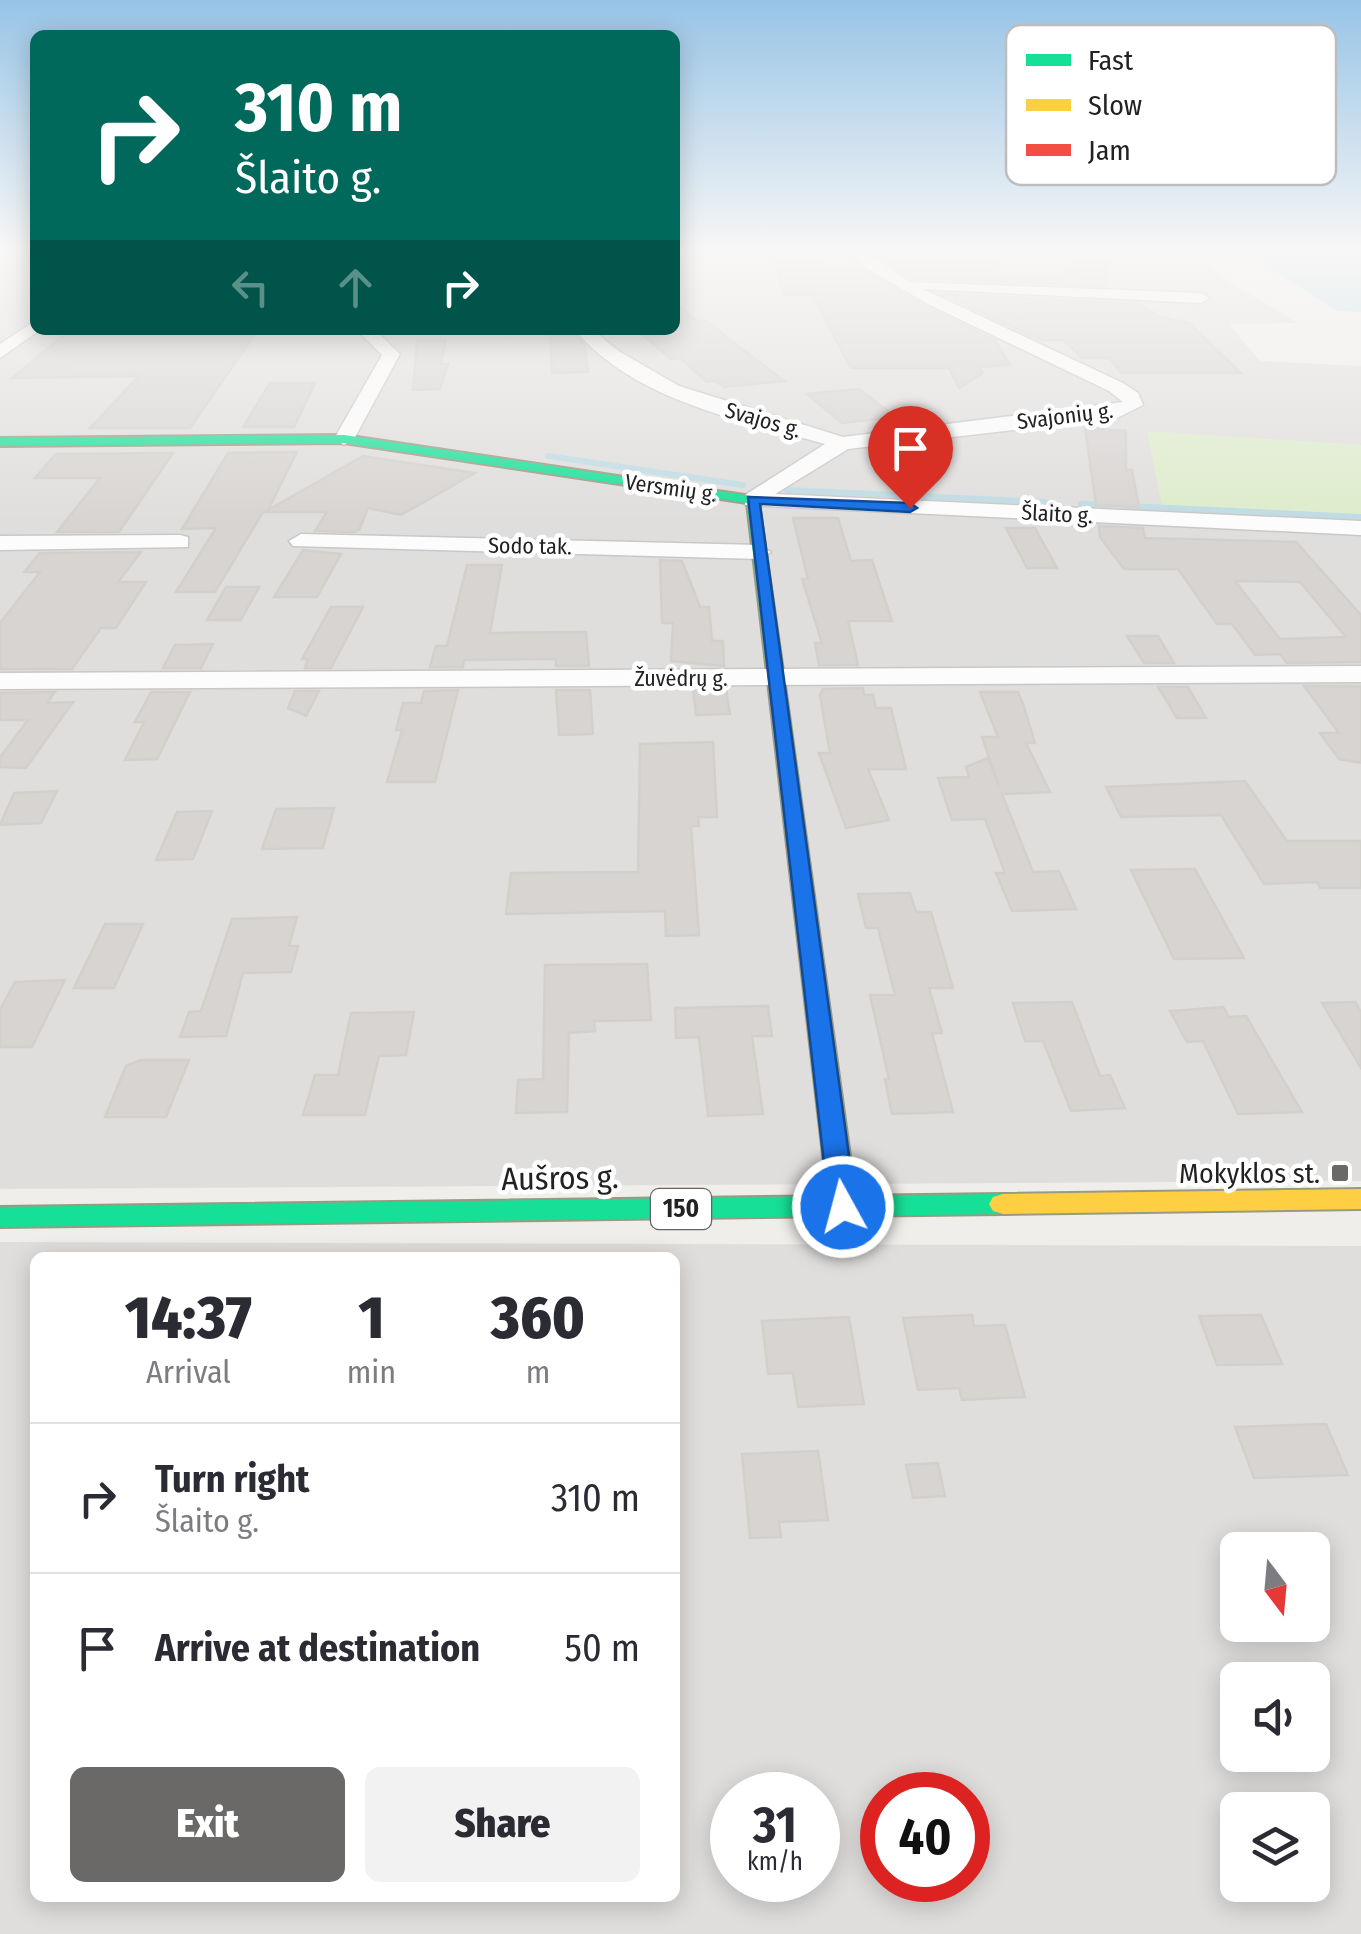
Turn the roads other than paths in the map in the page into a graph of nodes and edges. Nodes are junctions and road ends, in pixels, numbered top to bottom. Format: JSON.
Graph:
{"nodes":[{"id":1,"x":377,"y":341,"type":"edge"},
{"id":2,"x":595,"y":341,"type":"edge"},
{"id":3,"x":1019,"y":341,"type":"edge"},
{"id":4,"x":344,"y":439,"type":"junction"},
{"id":5,"x":0,"y":442,"type":"edge"},
{"id":6,"x":844,"y":443,"type":"junction"},
{"id":7,"x":752,"y":500,"type":"junction"},
{"id":8,"x":1361,"y":528,"type":"edge"},
{"id":9,"x":301,"y":541,"type":"dead end"},
{"id":10,"x":180,"y":542,"type":"dead end"},
{"id":11,"x":0,"y":543,"type":"edge"},
{"id":12,"x":759,"y":552,"type":"junction"},
{"id":13,"x":1361,"y":674,"type":"edge"},
{"id":14,"x":775,"y":678,"type":"junction"},
{"id":15,"x":0,"y":681,"type":"edge"},
{"id":16,"x":1361,"y":1199,"type":"edge"},
{"id":17,"x":843,"y":1207,"type":"junction"},
{"id":18,"x":0,"y":1217,"type":"edge"}],
"edges":[{"from":1,"to":4,"type":"street"},
{"from":2,"to":6,"type":"street","name":"Svajos g."},
{"from":3,"to":6,"type":"street","name":"Svajonių g."},
{"from":4,"to":5,"type":"street","name":"Versmių g."},
{"from":4,"to":7,"type":"street","name":"Versmių g."},
{"from":6,"to":7,"type":"street","name":"Svajonių g."},
{"from":7,"to":8,"type":"street","name":"Šlaito g."},
{"from":7,"to":12,"type":"street","name":"Versmių g."},
{"from":9,"to":12,"type":"street","name":"Sodo tak."},
{"from":10,"to":11,"type":"street"},
{"from":12,"to":14,"type":"street","name":"Versmių g."},
{"from":13,"to":14,"type":"street","name":"Žuvėdrų g."},
{"from":14,"to":15,"type":"street","name":"Žuvėdrų g."},
{"from":14,"to":17,"type":"street","name":"Versmių g."},
{"from":16,"to":17,"type":"street","name":"Aušros g.","number":"150"},
{"from":17,"to":18,"type":"street","name":"Aušros g.","number":"150"}]}
